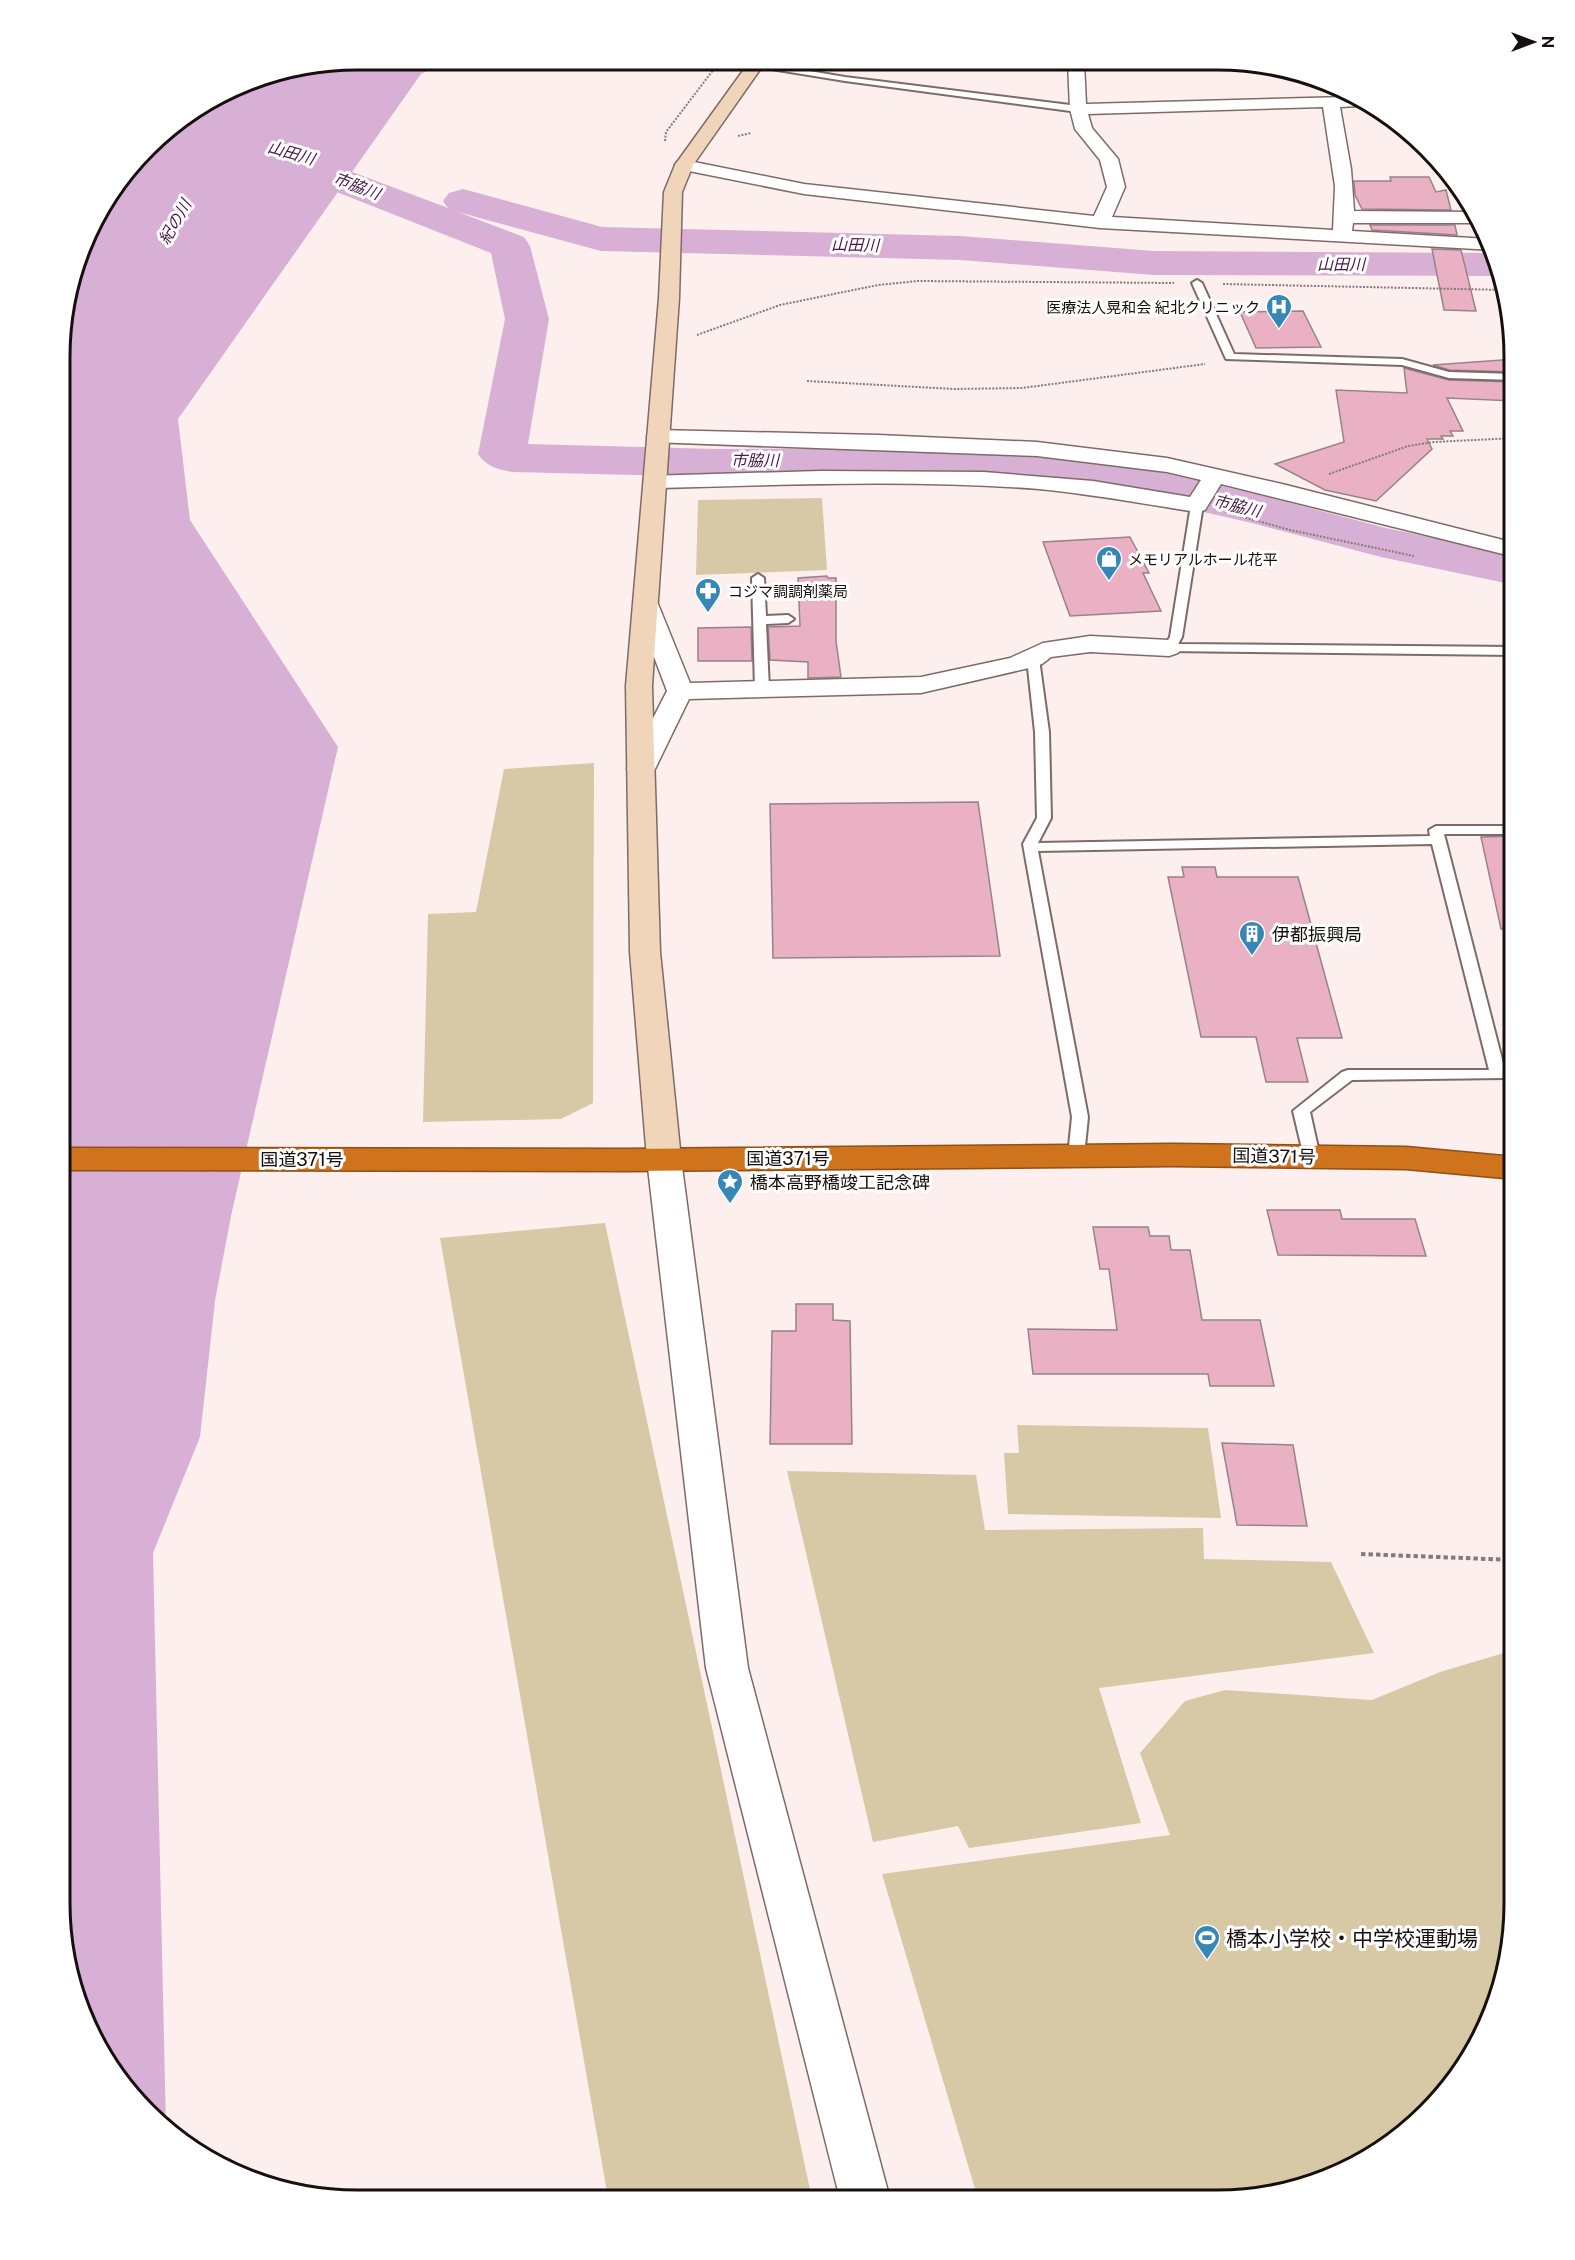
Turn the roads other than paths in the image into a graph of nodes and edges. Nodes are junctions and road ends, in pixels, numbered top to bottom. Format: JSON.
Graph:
{"nodes":[{"id":1,"x":751,"y":70,"type":"edge"},
{"id":2,"x":798,"y":70,"type":"edge"},
{"id":3,"x":1076,"y":70,"type":"edge"},
{"id":4,"x":1346,"y":100,"type":"edge"},
{"id":5,"x":1330,"y":101,"type":"junction"},
{"id":6,"x":1078,"y":109,"type":"junction"},
{"id":7,"x":684,"y":165,"type":"junction"},
{"id":8,"x":1346,"y":217,"type":"junction"},
{"id":9,"x":1468,"y":218,"type":"edge"},
{"id":10,"x":1100,"y":222,"type":"junction"},
{"id":11,"x":1342,"y":237,"type":"junction"},
{"id":12,"x":1481,"y":244,"type":"edge"},
{"id":13,"x":1197,"y":283,"type":"road end"},
{"id":14,"x":1504,"y":377,"type":"edge"},
{"id":15,"x":658,"y":437,"type":"junction"},
{"id":16,"x":1215,"y":476,"type":"junction"},
{"id":17,"x":655,"y":481,"type":"junction"},
{"id":18,"x":1197,"y":505,"type":"junction"},
{"id":19,"x":1504,"y":547,"type":"edge"},
{"id":20,"x":758,"y":578,"type":"dead end"},
{"id":21,"x":646,"y":604,"type":"junction"},
{"id":22,"x":788,"y":619,"type":"dead end"},
{"id":23,"x":759,"y":620,"type":"junction"},
{"id":24,"x":1169,"y":648,"type":"junction"},
{"id":25,"x":1504,"y":651,"type":"edge"},
{"id":26,"x":1033,"y":659,"type":"junction"},
{"id":27,"x":762,"y":690,"type":"junction"},
{"id":28,"x":680,"y":691,"type":"junction"},
{"id":29,"x":641,"y":769,"type":"junction"},
{"id":30,"x":1504,"y":830,"type":"edge"},
{"id":31,"x":1438,"y":840,"type":"junction"},
{"id":32,"x":1031,"y":848,"type":"junction"},
{"id":33,"x":1076,"y":1156,"type":"junction"},
{"id":34,"x":1312,"y":1157,"type":"junction"},
{"id":35,"x":70,"y":1159,"type":"edge"},
{"id":36,"x":645,"y":1160,"type":"junction"},
{"id":37,"x":1504,"y":1167,"type":"edge"},
{"id":38,"x":863,"y":2190,"type":"edge"}],
"edges":[{"from":1,"to":7,"type":"street"},
{"from":2,"to":6,"type":"lane"},
{"from":3,"to":6,"type":"street"},
{"from":4,"to":5,"type":"street"},
{"from":5,"to":6,"type":"street"},
{"from":5,"to":8,"type":"street"},
{"from":6,"to":10,"type":"street"},
{"from":7,"to":10,"type":"street"},
{"from":7,"to":15,"type":"street"},
{"from":8,"to":9,"type":"street"},
{"from":8,"to":11,"type":"street"},
{"from":10,"to":11,"type":"street"},
{"from":11,"to":12,"type":"street"},
{"from":13,"to":14,"type":"lane"},
{"from":15,"to":16,"type":"street"},
{"from":15,"to":17,"type":"street"},
{"from":16,"to":18,"type":"street"},
{"from":16,"to":19,"type":"street"},
{"from":17,"to":18,"type":"street"},
{"from":17,"to":21,"type":"street"},
{"from":18,"to":24,"type":"lane"},
{"from":20,"to":23,"type":"lane"},
{"from":21,"to":28,"type":"street"},
{"from":21,"to":29,"type":"street"},
{"from":22,"to":23,"type":"lane"},
{"from":23,"to":27,"type":"lane"},
{"from":24,"to":25,"type":"lane"},
{"from":24,"to":26,"type":"street"},
{"from":26,"to":27,"type":"street"},
{"from":26,"to":32,"type":"lane"},
{"from":27,"to":28,"type":"street"},
{"from":28,"to":29,"type":"street"},
{"from":29,"to":36,"type":"street"},
{"from":30,"to":31,"type":"lane"},
{"from":31,"to":32,"type":"lane"},
{"from":31,"to":34,"type":"lane"},
{"from":32,"to":33,"type":"lane"},
{"from":33,"to":34,"type":"highway","name":"国道371号"},
{"from":33,"to":36,"type":"highway","name":"国道371号"},
{"from":34,"to":37,"type":"highway","name":"国道371号"},
{"from":35,"to":36,"type":"highway","name":"国道371号"},
{"from":36,"to":38,"type":"street"}]}
